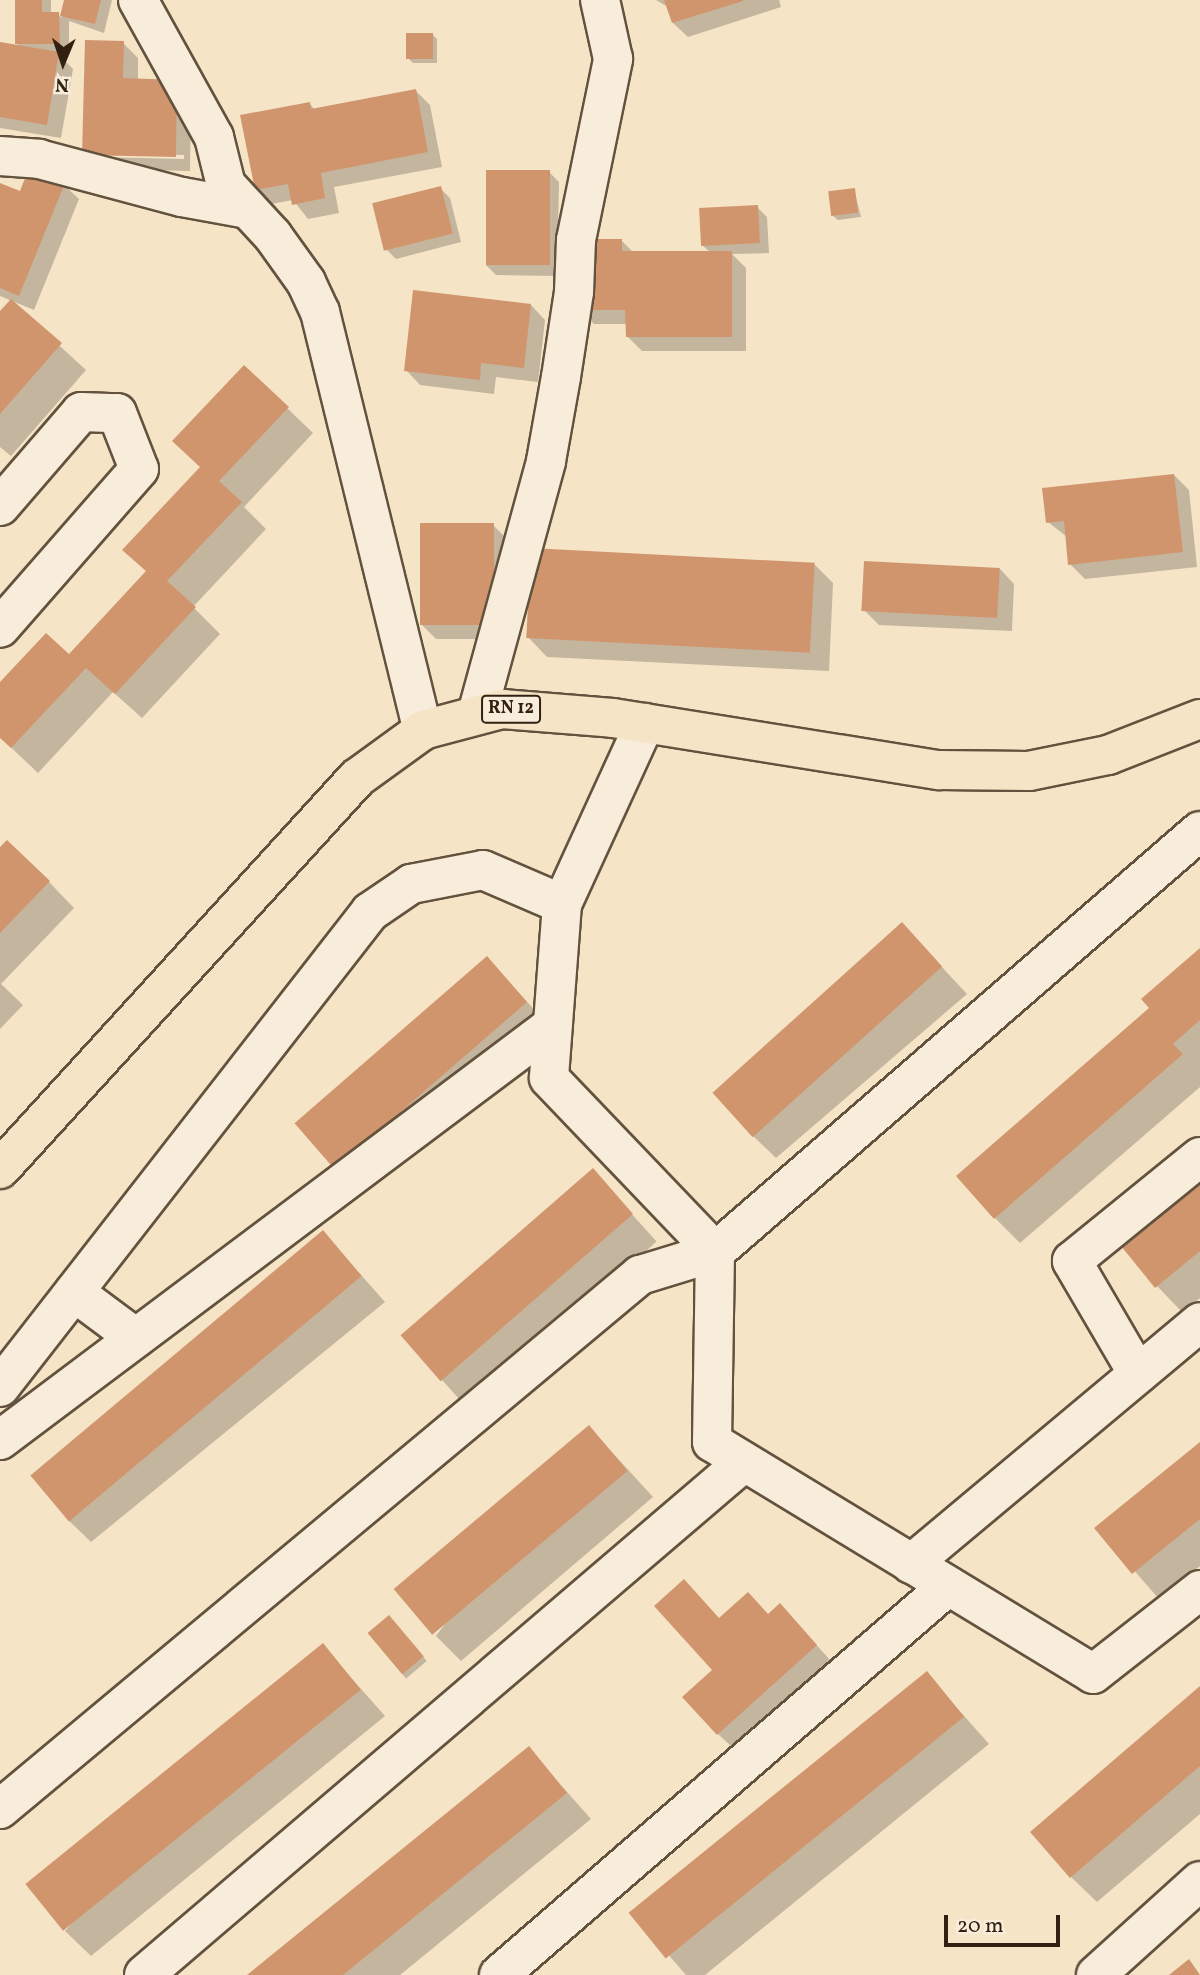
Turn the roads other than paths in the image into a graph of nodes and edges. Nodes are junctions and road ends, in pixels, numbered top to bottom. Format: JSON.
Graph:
{"nodes":[{"id":1,"x":138,"y":0,"type":"edge"},
{"id":2,"x":600,"y":0,"type":"edge"},
{"id":3,"x":0,"y":156,"type":"edge"},
{"id":4,"x":248,"y":209,"type":"junction"},
{"id":5,"x":0,"y":506,"type":"edge"},
{"id":6,"x":0,"y":628,"type":"edge"},
{"id":7,"x":477,"y":714,"type":"junction"},
{"id":8,"x":1200,"y":719,"type":"edge"},
{"id":9,"x":645,"y":723,"type":"junction"},
{"id":10,"x":423,"y":730,"type":"junction"},
{"id":11,"x":1200,"y":831,"type":"edge"},
{"id":12,"x":562,"y":904,"type":"junction"},
{"id":13,"x":553,"y":1025,"type":"junction"},
{"id":14,"x":1200,"y":1157,"type":"edge"},
{"id":15,"x":0,"y":1169,"type":"edge"},
{"id":16,"x":715,"y":1252,"type":"junction"},
{"id":17,"x":74,"y":1292,"type":"junction"},
{"id":18,"x":1200,"y":1322,"type":"edge"},
{"id":19,"x":136,"y":1338,"type":"junction"},
{"id":20,"x":1138,"y":1374,"type":"junction"},
{"id":21,"x":0,"y":1387,"type":"edge"},
{"id":22,"x":0,"y":1440,"type":"edge"},
{"id":23,"x":744,"y":1462,"type":"junction"},
{"id":24,"x":911,"y":1564,"type":"junction"},
{"id":25,"x":948,"y":1586,"type":"junction"},
{"id":26,"x":1200,"y":1590,"type":"edge"},
{"id":27,"x":0,"y":1809,"type":"edge"},
{"id":28,"x":1193,"y":1903,"type":"edge"},
{"id":29,"x":144,"y":1975,"type":"edge"},
{"id":30,"x":499,"y":1975,"type":"edge"},
{"id":31,"x":1096,"y":1975,"type":"edge"}],
"edges":[{"from":1,"to":4,"type":"street"},
{"from":2,"to":7,"type":"street"},
{"from":3,"to":4,"type":"street"},
{"from":4,"to":10,"type":"street"},
{"from":5,"to":6,"type":"street"},
{"from":7,"to":9,"type":"main road","number":"RN 12"},
{"from":7,"to":10,"type":"main road","number":"RN 12"},
{"from":8,"to":9,"type":"main road","number":"RN 12"},
{"from":9,"to":12,"type":"street"},
{"from":10,"to":15,"type":"main road","number":"RN 12"},
{"from":11,"to":16,"type":"street"},
{"from":12,"to":13,"type":"street"},
{"from":12,"to":17,"type":"street"},
{"from":13,"to":16,"type":"street"},
{"from":13,"to":19,"type":"street"},
{"from":14,"to":20,"type":"street"},
{"from":16,"to":23,"type":"street"},
{"from":16,"to":27,"type":"street"},
{"from":17,"to":19,"type":"street"},
{"from":17,"to":21,"type":"street"},
{"from":18,"to":20,"type":"street"},
{"from":19,"to":22,"type":"street"},
{"from":20,"to":24,"type":"street"},
{"from":23,"to":24,"type":"street"},
{"from":23,"to":29,"type":"street"},
{"from":24,"to":25,"type":"street"},
{"from":25,"to":26,"type":"street"},
{"from":25,"to":30,"type":"street"},
{"from":28,"to":31,"type":"street"}]}
